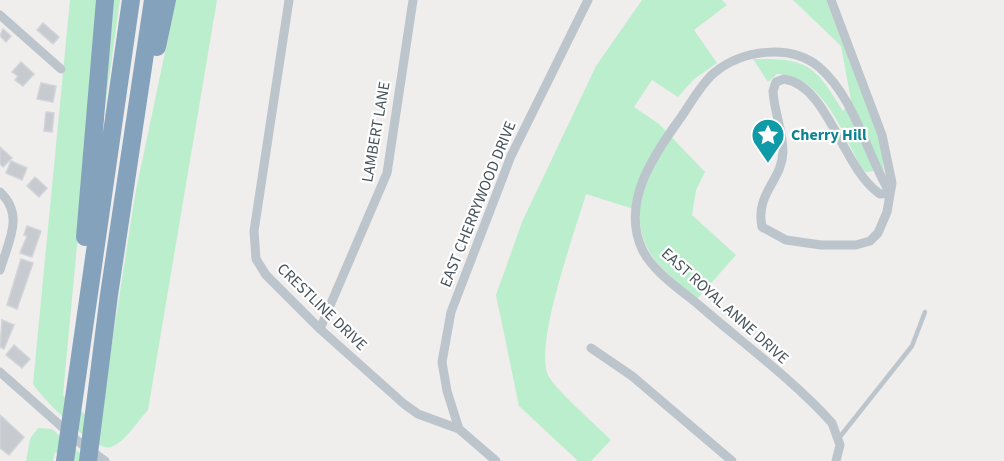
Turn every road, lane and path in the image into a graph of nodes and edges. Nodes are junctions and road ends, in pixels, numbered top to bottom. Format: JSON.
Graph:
{"nodes":[{"id":1,"x":105,"y":0,"type":"edge"},
{"id":2,"x":131,"y":0,"type":"edge"},
{"id":3,"x":153,"y":0,"type":"edge"},
{"id":4,"x":167,"y":0,"type":"edge"},
{"id":5,"x":289,"y":0,"type":"edge"},
{"id":6,"x":413,"y":0,"type":"edge"},
{"id":7,"x":588,"y":0,"type":"edge"},
{"id":8,"x":831,"y":0,"type":"edge"},
{"id":9,"x":0,"y":15,"type":"edge"},
{"id":10,"x":61,"y":69,"type":"dead end"},
{"id":11,"x":125,"y":183,"type":"junction"},
{"id":12,"x":0,"y":192,"type":"edge"},
{"id":13,"x":890,"y":193,"type":"junction"},
{"id":14,"x":0,"y":270,"type":"edge"},
{"id":15,"x":925,"y":312,"type":"dead end"},
{"id":16,"x":320,"y":329,"type":"junction"},
{"id":17,"x":591,"y":348,"type":"dead end"},
{"id":18,"x":0,"y":372,"type":"edge"},
{"id":19,"x":76,"y":378,"type":"junction"},
{"id":20,"x":459,"y":429,"type":"junction"},
{"id":21,"x":839,"y":438,"type":"junction"},
{"id":22,"x":65,"y":461,"type":"edge"},
{"id":23,"x":88,"y":461,"type":"edge"},
{"id":24,"x":105,"y":461,"type":"edge"},
{"id":25,"x":496,"y":461,"type":"edge"},
{"id":26,"x":732,"y":461,"type":"edge"},
{"id":27,"x":836,"y":461,"type":"edge"}],
"edges":[{"from":1,"to":19,"type":"highway"},
{"from":2,"to":19,"type":"highway"},
{"from":3,"to":11,"type":"highway"},
{"from":4,"to":11,"type":"highway"},
{"from":5,"to":16,"type":"street","name":"CRESTLINE DRIVE"},
{"from":6,"to":16,"type":"street","name":"LAMBERT LANE"},
{"from":7,"to":20,"type":"street","name":"EAST CHERRYWOOD DRIVE"},
{"from":8,"to":13,"type":"street"},
{"from":9,"to":10,"type":"street"},
{"from":11,"to":23,"type":"highway"},
{"from":12,"to":14,"type":"street"},
{"from":13,"to":13,"type":"street"},
{"from":13,"to":21,"type":"street","name":"EAST ROYAL ANNE DRIVE"},
{"from":15,"to":21,"type":"lane"},
{"from":16,"to":20,"type":"street","name":"CRESTLINE DRIVE"},
{"from":17,"to":26,"type":"street"},
{"from":18,"to":24,"type":"street"},
{"from":19,"to":22,"type":"highway"},
{"from":20,"to":25,"type":"street","name":"CRESTLINE DRIVE"},
{"from":21,"to":27,"type":"street"}]}
